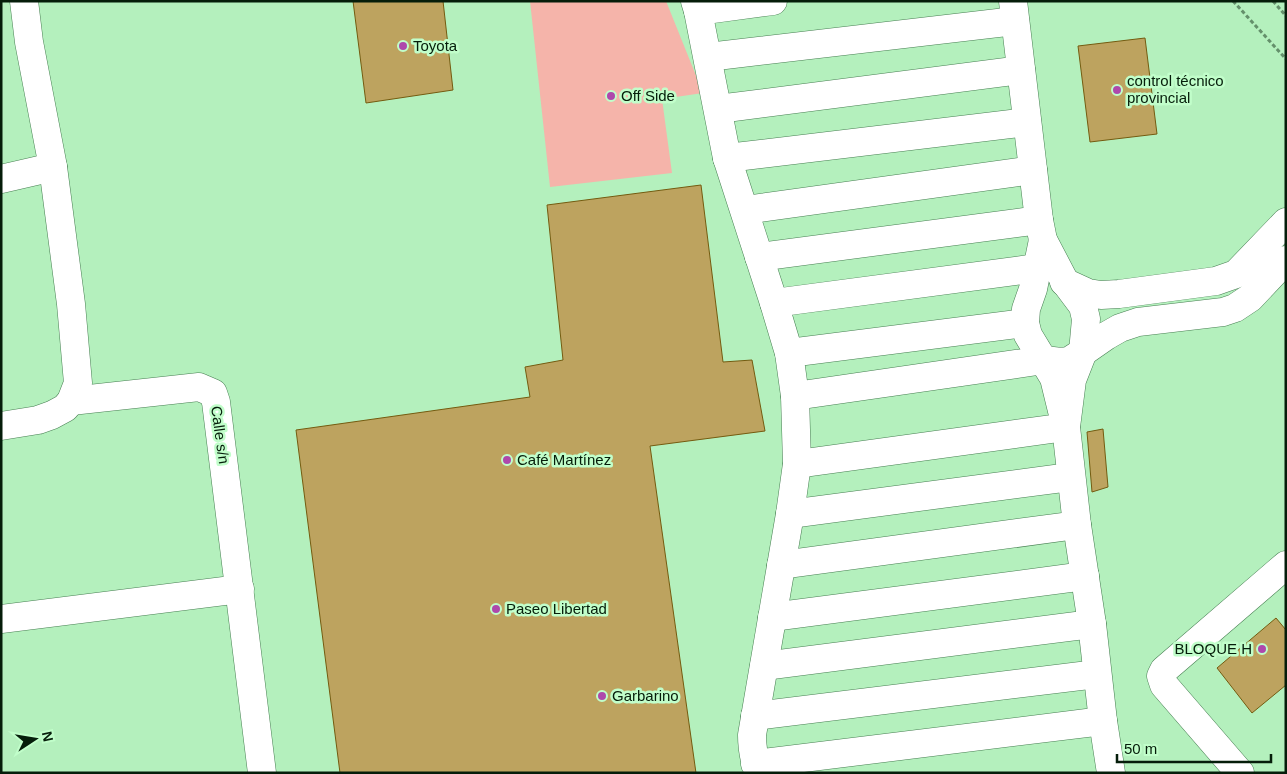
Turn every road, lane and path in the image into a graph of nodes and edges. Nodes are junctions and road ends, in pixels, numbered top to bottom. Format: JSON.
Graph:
{"nodes":[{"id":1,"x":24,"y":1,"type":"edge"},
{"id":2,"x":773,"y":1,"type":"edge"},
{"id":3,"x":1233,"y":1,"type":"edge"},
{"id":4,"x":1273,"y":1,"type":"edge"},
{"id":5,"x":696,"y":6,"type":"edge"},
{"id":6,"x":1014,"y":11,"type":"edge"},
{"id":7,"x":1286,"y":16,"type":"edge"},
{"id":8,"x":708,"y":57,"type":"junction"},
{"id":9,"x":1286,"y":59,"type":"edge"},
{"id":10,"x":1021,"y":70,"type":"junction"},
{"id":11,"x":718,"y":108,"type":"junction"},
{"id":12,"x":1028,"y":122,"type":"junction"},
{"id":13,"x":727,"y":158,"type":"junction"},
{"id":14,"x":53,"y":167,"type":"junction"},
{"id":15,"x":1033,"y":170,"type":"junction"},
{"id":16,"x":1,"y":179,"type":"edge"},
{"id":17,"x":744,"y":210,"type":"junction"},
{"id":18,"x":1286,"y":222,"type":"edge"},
{"id":19,"x":1041,"y":230,"type":"junction"},
{"id":20,"x":760,"y":257,"type":"junction"},
{"id":21,"x":1286,"y":260,"type":"edge"},
{"id":22,"x":1035,"y":279,"type":"junction"},
{"id":23,"x":1065,"y":282,"type":"junction"},
{"id":24,"x":774,"y":303,"type":"junction"},
{"id":25,"x":1025,"y":323,"type":"junction"},
{"id":26,"x":789,"y":352,"type":"junction"},
{"id":27,"x":1083,"y":352,"type":"junction"},
{"id":28,"x":1044,"y":360,"type":"junction"},
{"id":29,"x":795,"y":396,"type":"junction"},
{"id":30,"x":72,"y":400,"type":"junction"},
{"id":31,"x":1,"y":426,"type":"edge"},
{"id":32,"x":1066,"y":426,"type":"junction"},
{"id":33,"x":797,"y":464,"type":"junction"},
{"id":34,"x":1070,"y":477,"type":"junction"},
{"id":35,"x":790,"y":514,"type":"junction"},
{"id":36,"x":1077,"y":525,"type":"junction"},
{"id":37,"x":781,"y":565,"type":"junction"},
{"id":38,"x":1286,"y":565,"type":"edge"},
{"id":39,"x":1085,"y":576,"type":"junction"},
{"id":40,"x":240,"y":589,"type":"junction"},
{"id":41,"x":772,"y":617,"type":"junction"},
{"id":42,"x":1,"y":619,"type":"edge"},
{"id":43,"x":1092,"y":624,"type":"junction"},
{"id":44,"x":764,"y":666,"type":"junction"},
{"id":45,"x":1097,"y":674,"type":"junction"},
{"id":46,"x":755,"y":716,"type":"junction"},
{"id":47,"x":1104,"y":721,"type":"junction"},
{"id":48,"x":757,"y":768,"type":"edge"},
{"id":49,"x":262,"y":773,"type":"edge"},
{"id":50,"x":1112,"y":773,"type":"edge"},
{"id":51,"x":1240,"y":773,"type":"edge"}],
"edges":[{"from":1,"to":14,"type":"street"},
{"from":2,"to":5,"type":"street"},
{"from":3,"to":9,"type":"path"},
{"from":4,"to":7,"type":"path"},
{"from":5,"to":8,"type":"street"},
{"from":6,"to":8,"type":"street"},
{"from":6,"to":10,"type":"street"},
{"from":8,"to":11,"type":"street"},
{"from":10,"to":11,"type":"street"},
{"from":10,"to":12,"type":"street"},
{"from":11,"to":13,"type":"street"},
{"from":12,"to":13,"type":"street"},
{"from":12,"to":15,"type":"street"},
{"from":13,"to":17,"type":"street"},
{"from":14,"to":16,"type":"street"},
{"from":14,"to":30,"type":"street"},
{"from":15,"to":17,"type":"street"},
{"from":15,"to":19,"type":"street"},
{"from":17,"to":20,"type":"street"},
{"from":18,"to":23,"type":"street"},
{"from":19,"to":20,"type":"street"},
{"from":19,"to":22,"type":"street"},
{"from":19,"to":23,"type":"street"},
{"from":20,"to":24,"type":"street"},
{"from":21,"to":27,"type":"street"},
{"from":22,"to":23,"type":"street"},
{"from":22,"to":24,"type":"street"},
{"from":22,"to":25,"type":"street"},
{"from":23,"to":27,"type":"street"},
{"from":24,"to":26,"type":"street"},
{"from":25,"to":26,"type":"street"},
{"from":25,"to":28,"type":"street"},
{"from":26,"to":29,"type":"street"},
{"from":27,"to":28,"type":"street"},
{"from":27,"to":32,"type":"street"},
{"from":28,"to":29,"type":"street"},
{"from":28,"to":32,"type":"street"},
{"from":29,"to":33,"type":"street"},
{"from":30,"to":31,"type":"street"},
{"from":30,"to":40,"type":"street","name":"Calle s/n"},
{"from":32,"to":33,"type":"street"},
{"from":32,"to":34,"type":"street"},
{"from":33,"to":35,"type":"street"},
{"from":34,"to":35,"type":"street"},
{"from":34,"to":36,"type":"street"},
{"from":35,"to":37,"type":"street"},
{"from":36,"to":37,"type":"street"},
{"from":36,"to":39,"type":"street"},
{"from":37,"to":41,"type":"street"},
{"from":38,"to":51,"type":"street"},
{"from":39,"to":41,"type":"street"},
{"from":39,"to":43,"type":"street"},
{"from":40,"to":42,"type":"street"},
{"from":40,"to":49,"type":"street","name":"Calle s/n"},
{"from":41,"to":44,"type":"street"},
{"from":43,"to":44,"type":"street"},
{"from":43,"to":45,"type":"street"},
{"from":44,"to":46,"type":"street"},
{"from":45,"to":46,"type":"street"},
{"from":45,"to":47,"type":"street"},
{"from":46,"to":48,"type":"street"},
{"from":47,"to":48,"type":"street"},
{"from":47,"to":50,"type":"street"}]}
